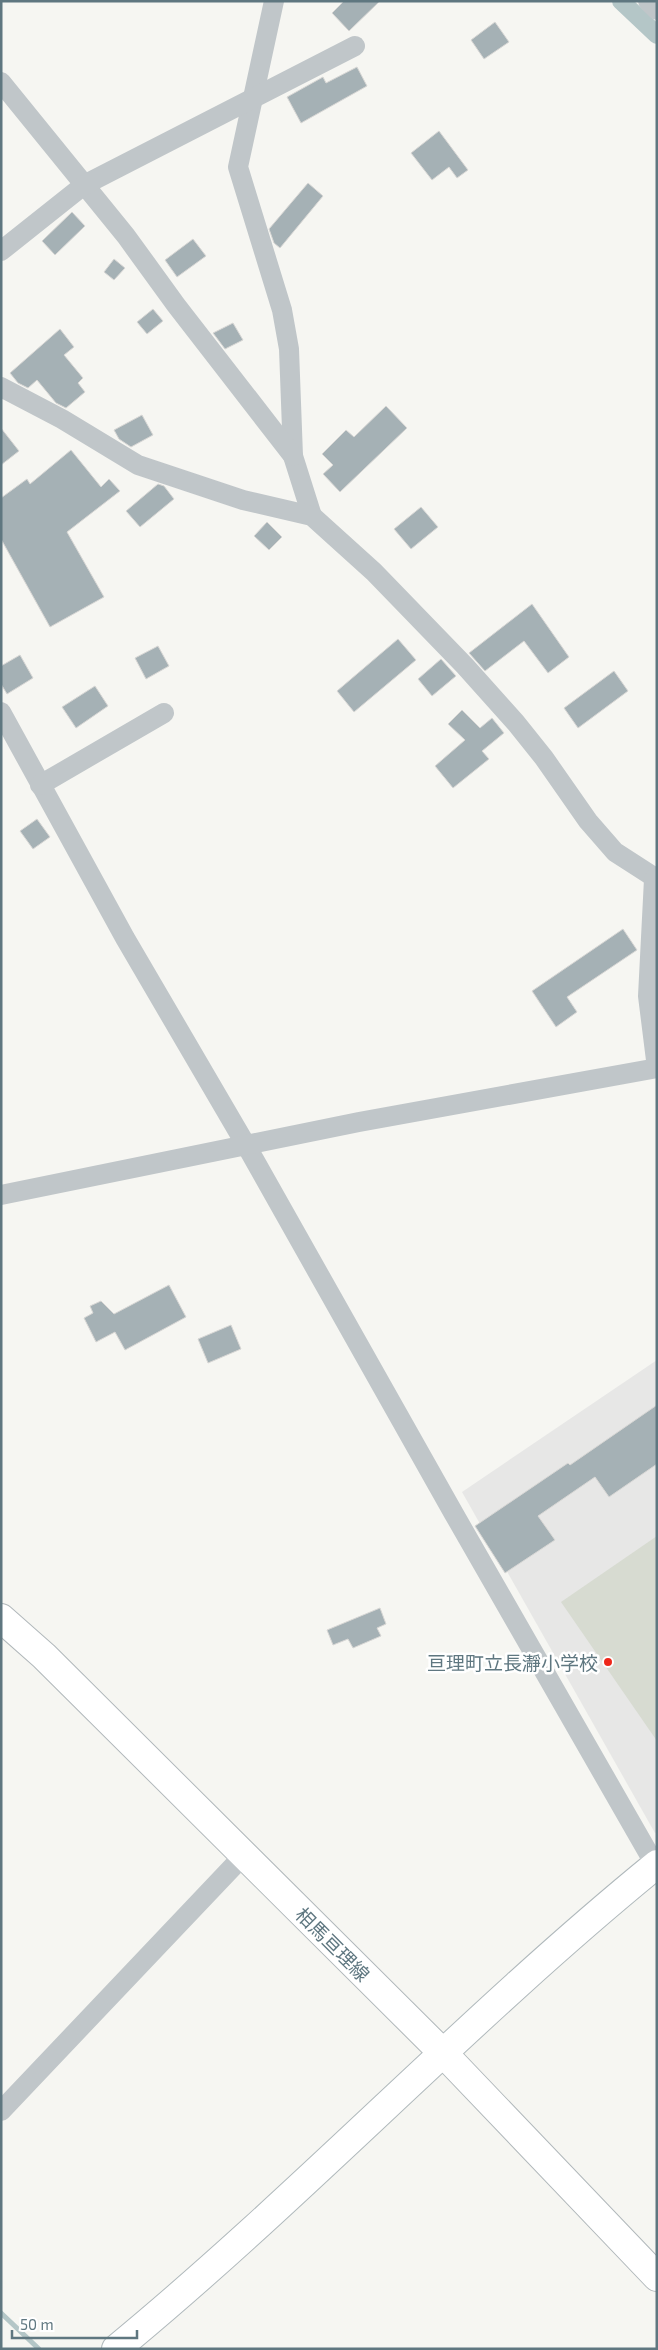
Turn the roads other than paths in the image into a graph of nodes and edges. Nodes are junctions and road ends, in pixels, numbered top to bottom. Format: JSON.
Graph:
{"nodes":[{"id":1,"x":274,"y":1,"type":"edge"},
{"id":2,"x":648,"y":1,"type":"edge"},
{"id":3,"x":657,"y":10,"type":"edge"},
{"id":4,"x":356,"y":46,"type":"dead end"},
{"id":5,"x":1,"y":82,"type":"edge"},
{"id":6,"x":252,"y":97,"type":"junction"},
{"id":7,"x":84,"y":185,"type":"junction"},
{"id":8,"x":1,"y":251,"type":"edge"},
{"id":9,"x":1,"y":387,"type":"edge"},
{"id":10,"x":293,"y":456,"type":"junction"},
{"id":11,"x":312,"y":516,"type":"junction"},
{"id":12,"x":1,"y":712,"type":"edge"},
{"id":13,"x":164,"y":713,"type":"dead end"},
{"id":14,"x":40,"y":786,"type":"junction"},
{"id":15,"x":655,"y":879,"type":"edge"},
{"id":16,"x":657,"y":1068,"type":"edge"},
{"id":17,"x":246,"y":1145,"type":"junction"},
{"id":18,"x":1,"y":1195,"type":"edge"},
{"id":19,"x":1,"y":1618,"type":"edge"},
{"id":20,"x":244,"y":1855,"type":"junction"},
{"id":21,"x":656,"y":1866,"type":"edge"},
{"id":22,"x":444,"y":2054,"type":"junction"},
{"id":23,"x":1,"y":2111,"type":"edge"},
{"id":24,"x":657,"y":2277,"type":"edge"},
{"id":25,"x":116,"y":2349,"type":"edge"}],
"edges":[{"from":1,"to":6,"type":"street"},
{"from":2,"to":3,"type":"street"},
{"from":4,"to":6,"type":"street"},
{"from":5,"to":7,"type":"street"},
{"from":6,"to":7,"type":"street"},
{"from":6,"to":10,"type":"street"},
{"from":7,"to":8,"type":"street"},
{"from":7,"to":10,"type":"street"},
{"from":9,"to":11,"type":"street"},
{"from":10,"to":11,"type":"street"},
{"from":11,"to":15,"type":"street"},
{"from":12,"to":14,"type":"street"},
{"from":13,"to":14,"type":"street"},
{"from":14,"to":17,"type":"street"},
{"from":15,"to":16,"type":"street"},
{"from":16,"to":17,"type":"street"},
{"from":17,"to":18,"type":"street"},
{"from":17,"to":21,"type":"street"},
{"from":19,"to":20,"type":"main road","name":"相馬亘理線"},
{"from":20,"to":22,"type":"main road","name":"相馬亘理線"},
{"from":20,"to":23,"type":"street"},
{"from":21,"to":22,"type":"main road"},
{"from":22,"to":24,"type":"main road","name":"相馬亘理線"},
{"from":22,"to":25,"type":"main road"}]}
